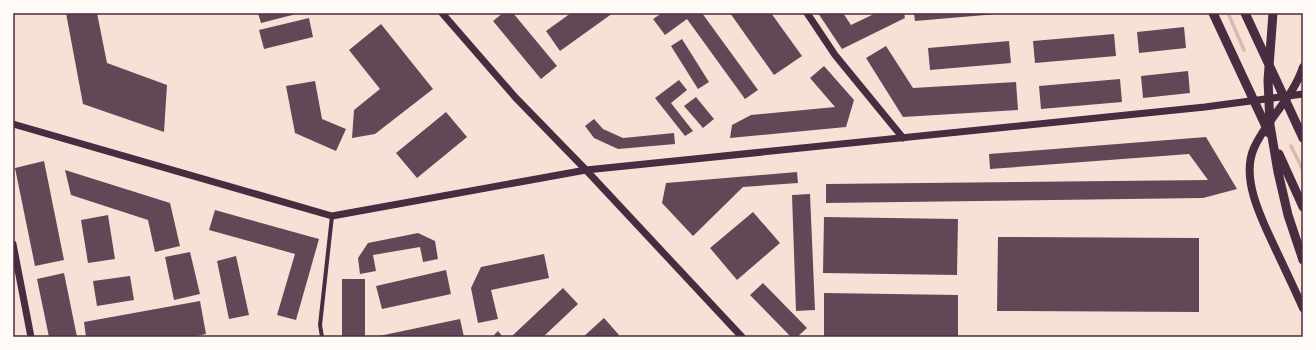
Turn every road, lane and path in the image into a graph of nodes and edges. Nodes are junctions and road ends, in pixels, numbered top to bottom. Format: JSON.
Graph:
{"nodes":[{"id":1,"x":442,"y":13,"type":"edge"},
{"id":2,"x":807,"y":13,"type":"edge"},
{"id":3,"x":1213,"y":13,"type":"edge"},
{"id":4,"x":1245,"y":13,"type":"edge"},
{"id":5,"x":1273,"y":13,"type":"edge"},
{"id":6,"x":1303,"y":68,"type":"edge"},
{"id":7,"x":1303,"y":94,"type":"edge"},
{"id":8,"x":1289,"y":96,"type":"junction"},
{"id":9,"x":13,"y":124,"type":"edge"},
{"id":10,"x":903,"y":138,"type":"junction"},
{"id":11,"x":1303,"y":138,"type":"edge"},
{"id":12,"x":586,"y":170,"type":"junction"},
{"id":13,"x":1303,"y":206,"type":"edge"},
{"id":14,"x":332,"y":216,"type":"junction"},
{"id":15,"x":13,"y":244,"type":"edge"},
{"id":16,"x":1303,"y":260,"type":"edge"},
{"id":17,"x":1303,"y":308,"type":"edge"},
{"id":18,"x":31,"y":337,"type":"edge"},
{"id":19,"x":322,"y":337,"type":"edge"},
{"id":20,"x":742,"y":337,"type":"edge"}],
"edges":[{"from":1,"to":12,"type":"street"},
{"from":2,"to":10,"type":"street"},
{"from":3,"to":13,"type":"highway"},
{"from":4,"to":11,"type":"highway"},
{"from":5,"to":16,"type":"highway"},
{"from":6,"to":8,"type":"main road"},
{"from":7,"to":8,"type":"street"},
{"from":8,"to":10,"type":"street"},
{"from":8,"to":17,"type":"main road"},
{"from":9,"to":14,"type":"street"},
{"from":10,"to":12,"type":"street"},
{"from":12,"to":14,"type":"street"},
{"from":12,"to":20,"type":"street"},
{"from":14,"to":19,"type":"street"},
{"from":15,"to":18,"type":"street"}]}
